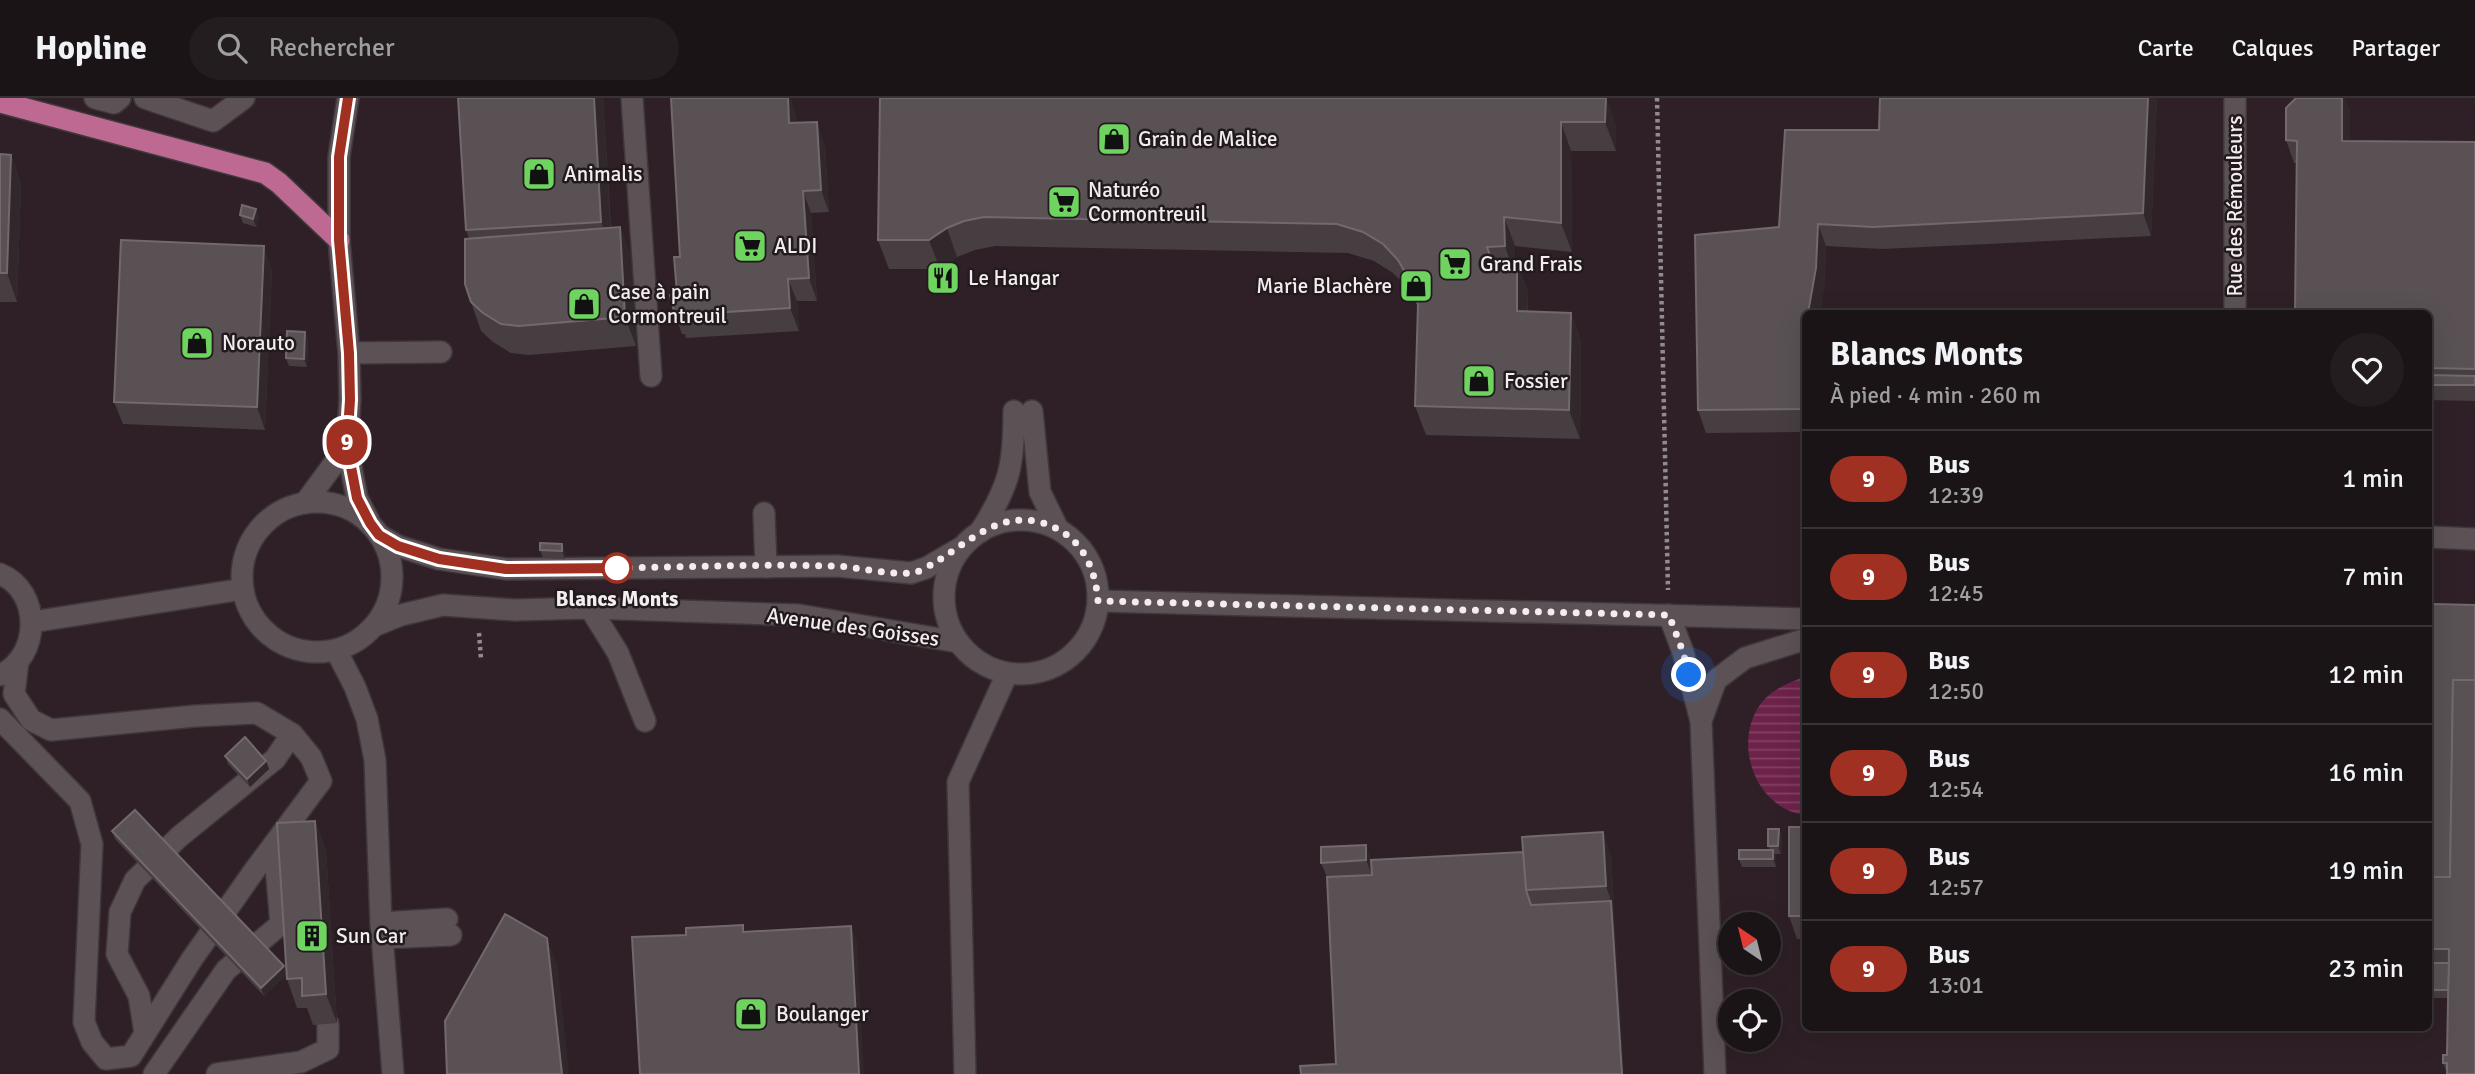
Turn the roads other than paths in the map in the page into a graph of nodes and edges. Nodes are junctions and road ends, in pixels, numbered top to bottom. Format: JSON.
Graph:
{"nodes":[{"id":1,"x":95,"y":98,"type":"edge"},
{"id":2,"x":120,"y":98,"type":"edge"},
{"id":3,"x":145,"y":98,"type":"edge"},
{"id":4,"x":244,"y":98,"type":"edge"},
{"id":5,"x":348,"y":98,"type":"edge"},
{"id":6,"x":632,"y":98,"type":"edge"},
{"id":7,"x":2235,"y":98,"type":"edge"},
{"id":8,"x":0,"y":102,"type":"edge"},
{"id":9,"x":339,"y":240,"type":"junction"},
{"id":10,"x":2235,"y":310,"type":"edge"},
{"id":11,"x":441,"y":352,"type":"dead end"},
{"id":12,"x":349,"y":353,"type":"junction"},
{"id":13,"x":651,"y":376,"type":"dead end"},
{"id":14,"x":347,"y":446,"type":"junction"},
{"id":15,"x":305,"y":503,"type":"junction"},
{"id":16,"x":764,"y":513,"type":"dead end"},
{"id":17,"x":375,"y":529,"type":"junction"},
{"id":18,"x":1058,"y":529,"type":"junction"},
{"id":19,"x":980,"y":532,"type":"junction"},
{"id":20,"x":2432,"y":537,"type":"edge"},
{"id":21,"x":2475,"y":539,"type":"edge"},
{"id":22,"x":962,"y":547,"type":"junction"},
{"id":23,"x":766,"y":567,"type":"junction"},
{"id":24,"x":0,"y":574,"type":"edge"},
{"id":25,"x":243,"y":589,"type":"junction"},
{"id":26,"x":1098,"y":601,"type":"junction"},
{"id":27,"x":590,"y":608,"type":"junction"},
{"id":28,"x":1669,"y":615,"type":"junction"},
{"id":29,"x":1802,"y":618,"type":"edge"},
{"id":30,"x":32,"y":622,"type":"junction"},
{"id":31,"x":374,"y":626,"type":"junction"},
{"id":32,"x":1802,"y":640,"type":"edge"},
{"id":33,"x":958,"y":642,"type":"junction"},
{"id":34,"x":336,"y":650,"type":"junction"},
{"id":35,"x":18,"y":661,"type":"junction"},
{"id":36,"x":1007,"y":674,"type":"junction"},
{"id":37,"x":0,"y":675,"type":"edge"},
{"id":38,"x":0,"y":719,"type":"edge"},
{"id":39,"x":645,"y":721,"type":"dead end"},
{"id":40,"x":1700,"y":721,"type":"junction"},
{"id":41,"x":292,"y":734,"type":"junction"},
{"id":42,"x":274,"y":844,"type":"junction"},
{"id":43,"x":449,"y":927,"type":"dead end"},
{"id":44,"x":382,"y":930,"type":"junction"},
{"id":45,"x":328,"y":1024,"type":"dead end"},
{"id":46,"x":145,"y":1033,"type":"junction"},
{"id":47,"x":125,"y":1065,"type":"edge"},
{"id":48,"x":154,"y":1074,"type":"edge"},
{"id":49,"x":217,"y":1074,"type":"edge"},
{"id":50,"x":393,"y":1074,"type":"edge"},
{"id":51,"x":965,"y":1074,"type":"edge"},
{"id":52,"x":1715,"y":1074,"type":"edge"}],
"edges":[{"from":1,"to":2,"type":"street"},
{"from":3,"to":4,"type":"street"},
{"from":5,"to":9,"type":"street"},
{"from":6,"to":13,"type":"street"},
{"from":7,"to":10,"type":"street","name":"Rue des Rémouleurs"},
{"from":8,"to":9,"type":"main road"},
{"from":9,"to":12,"type":"street"},
{"from":11,"to":12,"type":"street"},
{"from":12,"to":14,"type":"street"},
{"from":14,"to":15,"type":"street"},
{"from":14,"to":17,"type":"street"},
{"from":15,"to":17,"type":"street"},
{"from":15,"to":25,"type":"street"},
{"from":16,"to":23,"type":"street"},
{"from":17,"to":23,"type":"street"},
{"from":17,"to":31,"type":"street"},
{"from":18,"to":19,"type":"street"},
{"from":18,"to":19,"type":"street"},
{"from":18,"to":26,"type":"street"},
{"from":19,"to":22,"type":"street"},
{"from":20,"to":21,"type":"street"},
{"from":22,"to":23,"type":"street"},
{"from":22,"to":33,"type":"street"},
{"from":24,"to":30,"type":"street"},
{"from":25,"to":30,"type":"street"},
{"from":25,"to":34,"type":"street"},
{"from":26,"to":28,"type":"street"},
{"from":26,"to":36,"type":"street"},
{"from":27,"to":31,"type":"street","name":"Avenue des Goisses"},
{"from":27,"to":33,"type":"street","name":"Avenue des Goisses"},
{"from":27,"to":39,"type":"street"},
{"from":28,"to":29,"type":"street"},
{"from":28,"to":40,"type":"street"},
{"from":30,"to":35,"type":"street"},
{"from":31,"to":34,"type":"street"},
{"from":32,"to":40,"type":"street"},
{"from":33,"to":36,"type":"street"},
{"from":34,"to":44,"type":"street"},
{"from":35,"to":37,"type":"street"},
{"from":35,"to":41,"type":"street"},
{"from":36,"to":51,"type":"street"},
{"from":38,"to":47,"type":"street"},
{"from":40,"to":52,"type":"street"},
{"from":41,"to":42,"type":"street"},
{"from":41,"to":46,"type":"street"},
{"from":42,"to":46,"type":"street"},
{"from":42,"to":48,"type":"street"},
{"from":43,"to":44,"type":"street"},
{"from":44,"to":50,"type":"street"},
{"from":45,"to":49,"type":"street"},
{"from":46,"to":47,"type":"street"}]}
